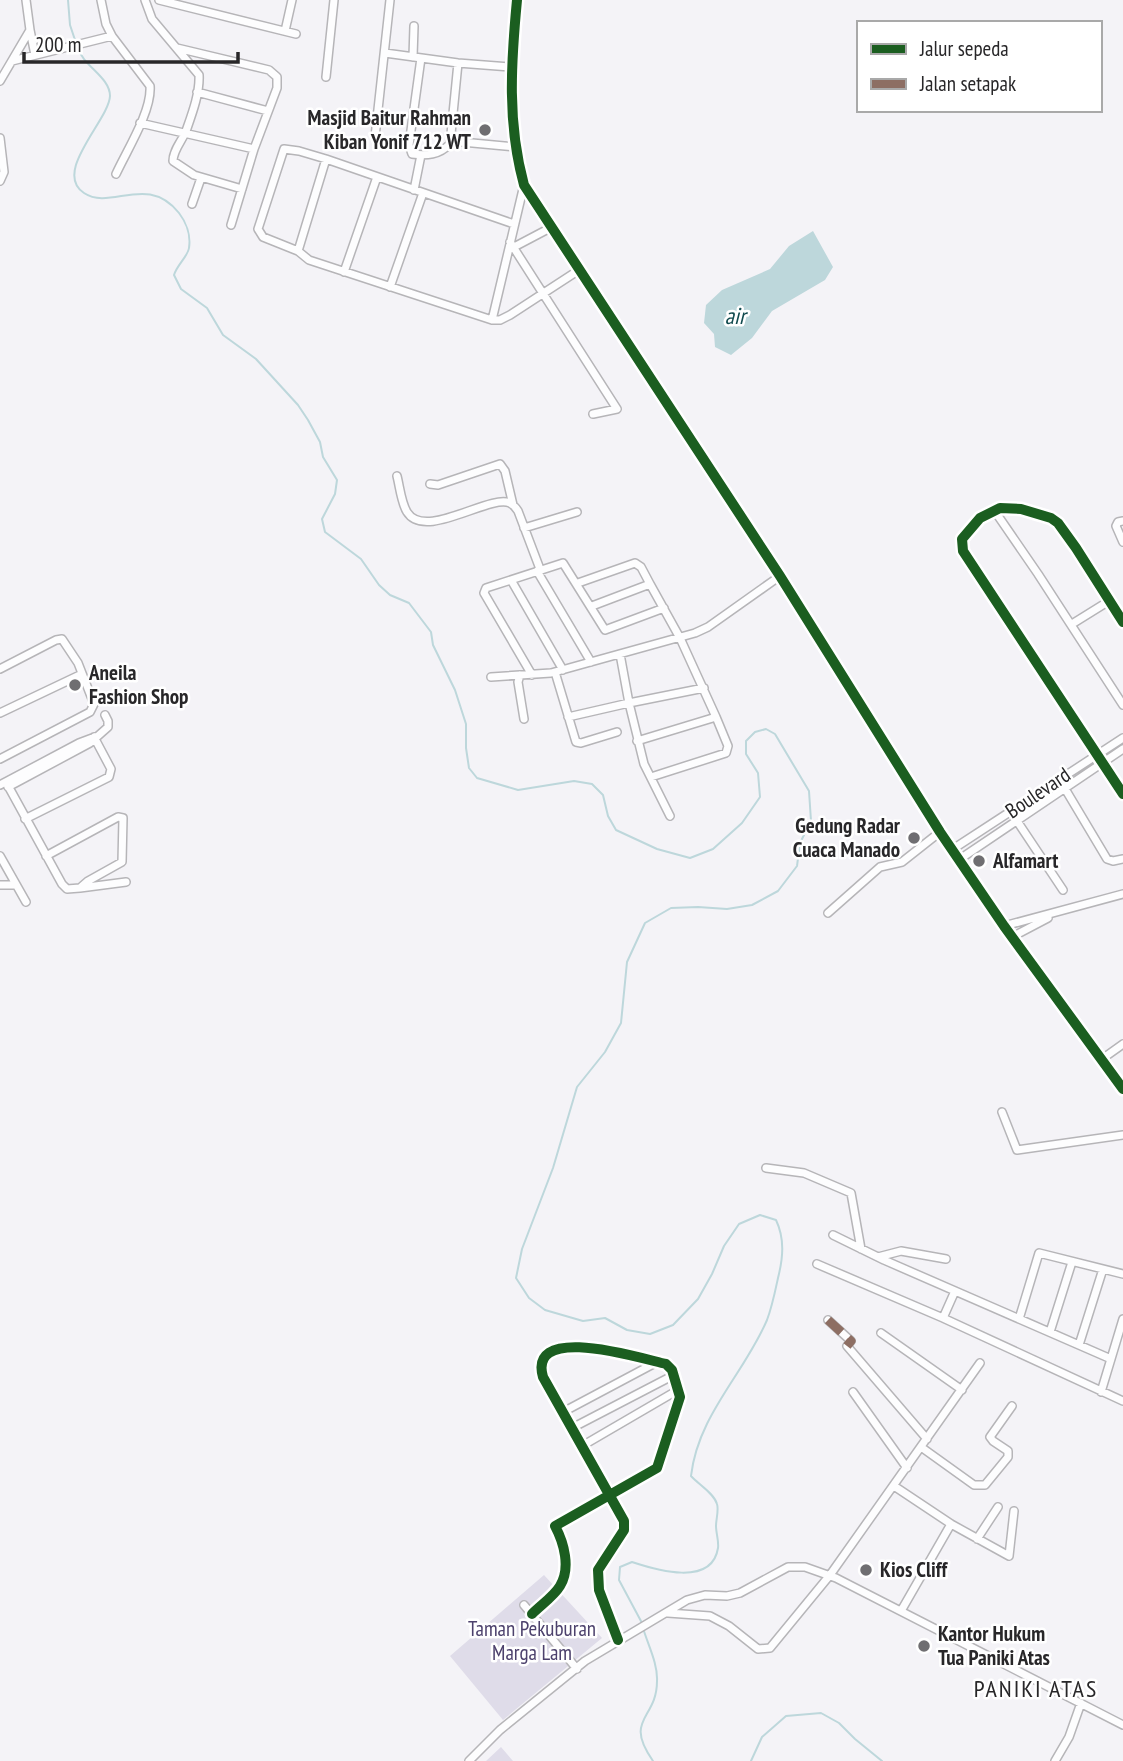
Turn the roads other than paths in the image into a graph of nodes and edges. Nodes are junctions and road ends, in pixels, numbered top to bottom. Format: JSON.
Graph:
{"nodes":[{"id":1,"x":26,"y":0,"type":"edge"},
{"id":2,"x":102,"y":0,"type":"edge"},
{"id":3,"x":145,"y":0,"type":"edge"},
{"id":4,"x":159,"y":0,"type":"edge"},
{"id":5,"x":292,"y":0,"type":"edge"},
{"id":6,"x":334,"y":0,"type":"edge"},
{"id":7,"x":390,"y":0,"type":"edge"},
{"id":8,"x":517,"y":0,"type":"edge"},
{"id":9,"x":414,"y":26,"type":"dead end"},
{"id":10,"x":30,"y":30,"type":"junction"},
{"id":11,"x":285,"y":31,"type":"junction"},
{"id":12,"x":296,"y":34,"type":"dead end"},
{"id":13,"x":112,"y":36,"type":"junction"},
{"id":14,"x":177,"y":48,"type":"junction"},
{"id":15,"x":385,"y":53,"type":"junction"},
{"id":16,"x":35,"y":55,"type":"junction"},
{"id":17,"x":417,"y":58,"type":"junction"},
{"id":18,"x":12,"y":61,"type":"junction"},
{"id":19,"x":458,"y":63,"type":"junction"},
{"id":20,"x":511,"y":67,"type":"junction"},
{"id":21,"x":326,"y":76,"type":"dead end"},
{"id":22,"x":0,"y":81,"type":"edge"},
{"id":23,"x":197,"y":92,"type":"junction"},
{"id":24,"x":268,"y":111,"type":"junction"},
{"id":25,"x":140,"y":123,"type":"junction"},
{"id":26,"x":186,"y":132,"type":"junction"},
{"id":27,"x":374,"y":137,"type":"dead end"},
{"id":28,"x":0,"y":138,"type":"edge"},
{"id":29,"x":451,"y":141,"type":"junction"},
{"id":30,"x":516,"y":147,"type":"junction"},
{"id":31,"x":254,"y":149,"type":"junction"},
{"id":32,"x":421,"y":155,"type":"junction"},
{"id":33,"x":326,"y":159,"type":"junction"},
{"id":34,"x":116,"y":174,"type":"dead end"},
{"id":35,"x":201,"y":177,"type":"junction"},
{"id":36,"x":377,"y":177,"type":"junction"},
{"id":37,"x":0,"y":179,"type":"edge"},
{"id":38,"x":524,"y":185,"type":"junction"},
{"id":39,"x":242,"y":189,"type":"junction"},
{"id":40,"x":414,"y":190,"type":"junction"},
{"id":41,"x":423,"y":193,"type":"junction"},
{"id":42,"x":192,"y":205,"type":"dead end"},
{"id":43,"x":514,"y":224,"type":"junction"},
{"id":44,"x":231,"y":225,"type":"dead end"},
{"id":45,"x":552,"y":227,"type":"junction"},
{"id":46,"x":512,"y":245,"type":"junction"},
{"id":47,"x":298,"y":251,"type":"junction"},
{"id":48,"x":579,"y":270,"type":"junction"},
{"id":49,"x":344,"y":272,"type":"junction"},
{"id":50,"x":390,"y":287,"type":"junction"},
{"id":51,"x":544,"y":292,"type":"junction"},
{"id":52,"x":492,"y":320,"type":"junction"},
{"id":53,"x":593,"y":414,"type":"dead end"},
{"id":54,"x":397,"y":476,"type":"dead end"},
{"id":55,"x":430,"y":484,"type":"dead end"},
{"id":56,"x":513,"y":505,"type":"junction"},
{"id":57,"x":994,"y":510,"type":"junction"},
{"id":58,"x":576,"y":512,"type":"dead end"},
{"id":59,"x":1123,"y":521,"type":"edge"},
{"id":60,"x":524,"y":527,"type":"junction"},
{"id":61,"x":1123,"y":542,"type":"edge"},
{"id":62,"x":539,"y":570,"type":"junction"},
{"id":63,"x":780,"y":576,"type":"junction"},
{"id":64,"x":511,"y":580,"type":"junction"},
{"id":65,"x":578,"y":583,"type":"junction"},
{"id":66,"x":650,"y":584,"type":"junction"},
{"id":67,"x":1109,"y":601,"type":"junction"},
{"id":68,"x":592,"y":606,"type":"junction"},
{"id":69,"x":664,"y":608,"type":"junction"},
{"id":70,"x":1123,"y":622,"type":"edge"},
{"id":71,"x":1072,"y":624,"type":"junction"},
{"id":72,"x":680,"y":638,"type":"junction"},
{"id":73,"x":620,"y":654,"type":"junction"},
{"id":74,"x":591,"y":662,"type":"junction"},
{"id":75,"x":0,"y":669,"type":"edge"},
{"id":76,"x":559,"y":671,"type":"junction"},
{"id":77,"x":82,"y":674,"type":"junction"},
{"id":78,"x":520,"y":675,"type":"junction"},
{"id":79,"x":533,"y":675,"type":"junction"},
{"id":80,"x":491,"y":677,"type":"dead end"},
{"id":81,"x":704,"y":688,"type":"junction"},
{"id":82,"x":629,"y":704,"type":"junction"},
{"id":83,"x":1123,"y":705,"type":"edge"},
{"id":84,"x":0,"y":713,"type":"edge"},
{"id":85,"x":104,"y":716,"type":"dead end"},
{"id":86,"x":568,"y":717,"type":"junction"},
{"id":87,"x":716,"y":717,"type":"junction"},
{"id":88,"x":524,"y":719,"type":"dead end"},
{"id":89,"x":617,"y":732,"type":"dead end"},
{"id":90,"x":95,"y":738,"type":"junction"},
{"id":91,"x":1123,"y":738,"type":"edge"},
{"id":92,"x":637,"y":741,"type":"junction"},
{"id":93,"x":1123,"y":749,"type":"edge"},
{"id":94,"x":1097,"y":754,"type":"junction"},
{"id":95,"x":0,"y":759,"type":"edge"},
{"id":96,"x":1103,"y":763,"type":"junction"},
{"id":97,"x":651,"y":777,"type":"junction"},
{"id":98,"x":1059,"y":779,"type":"junction"},
{"id":99,"x":5,"y":785,"type":"edge"},
{"id":100,"x":1064,"y":788,"type":"junction"},
{"id":101,"x":1123,"y":794,"type":"edge"},
{"id":102,"x":1011,"y":812,"type":"junction"},
{"id":103,"x":670,"y":816,"type":"dead end"},
{"id":104,"x":25,"y":819,"type":"junction"},
{"id":105,"x":1017,"y":820,"type":"junction"},
{"id":106,"x":940,"y":832,"type":"junction"},
{"id":107,"x":953,"y":849,"type":"junction"},
{"id":108,"x":0,"y":856,"type":"edge"},
{"id":109,"x":46,"y":856,"type":"junction"},
{"id":110,"x":960,"y":859,"type":"junction"},
{"id":111,"x":1123,"y":859,"type":"edge"},
{"id":112,"x":126,"y":882,"type":"dead end"},
{"id":113,"x":0,"y":885,"type":"edge"},
{"id":114,"x":16,"y":886,"type":"junction"},
{"id":115,"x":80,"y":888,"type":"junction"},
{"id":116,"x":1063,"y":890,"type":"dead end"},
{"id":117,"x":1123,"y":894,"type":"edge"},
{"id":118,"x":26,"y":902,"type":"dead end"},
{"id":119,"x":1057,"y":912,"type":"junction"},
{"id":120,"x":828,"y":913,"type":"dead end"},
{"id":121,"x":1004,"y":926,"type":"junction"},
{"id":122,"x":1012,"y":937,"type":"junction"},
{"id":123,"x":1123,"y":1044,"type":"edge"},
{"id":124,"x":1102,"y":1059,"type":"junction"},
{"id":125,"x":1123,"y":1088,"type":"edge"},
{"id":126,"x":1002,"y":1112,"type":"dead end"},
{"id":127,"x":1123,"y":1135,"type":"edge"},
{"id":128,"x":766,"y":1168,"type":"dead end"},
{"id":129,"x":834,"y":1235,"type":"dead end"},
{"id":130,"x":861,"y":1249,"type":"junction"},
{"id":131,"x":878,"y":1258,"type":"junction"},
{"id":132,"x":946,"y":1259,"type":"dead end"},
{"id":133,"x":1072,"y":1262,"type":"junction"},
{"id":134,"x":817,"y":1264,"type":"dead end"},
{"id":135,"x":1104,"y":1269,"type":"junction"},
{"id":136,"x":1123,"y":1274,"type":"edge"},
{"id":137,"x":955,"y":1291,"type":"junction"},
{"id":138,"x":943,"y":1318,"type":"junction"},
{"id":139,"x":1019,"y":1319,"type":"junction"},
{"id":140,"x":1123,"y":1319,"type":"edge"},
{"id":141,"x":828,"y":1320,"type":"dead end"},
{"id":142,"x":1050,"y":1332,"type":"junction"},
{"id":143,"x":881,"y":1333,"type":"dead end"},
{"id":144,"x":1079,"y":1345,"type":"junction"},
{"id":145,"x":1111,"y":1359,"type":"junction"},
{"id":146,"x":657,"y":1362,"type":"junction"},
{"id":147,"x":980,"y":1363,"type":"dead end"},
{"id":148,"x":674,"y":1375,"type":"junction"},
{"id":149,"x":678,"y":1390,"type":"junction"},
{"id":150,"x":962,"y":1390,"type":"junction"},
{"id":151,"x":853,"y":1392,"type":"dead end"},
{"id":152,"x":1101,"y":1392,"type":"junction"},
{"id":153,"x":1123,"y":1401,"type":"edge"},
{"id":154,"x":1012,"y":1406,"type":"dead end"},
{"id":155,"x":563,"y":1412,"type":"junction"},
{"id":156,"x":572,"y":1428,"type":"junction"},
{"id":157,"x":927,"y":1439,"type":"junction"},
{"id":158,"x":582,"y":1446,"type":"junction"},
{"id":159,"x":921,"y":1447,"type":"junction"},
{"id":160,"x":906,"y":1468,"type":"junction"},
{"id":161,"x":894,"y":1486,"type":"junction"},
{"id":162,"x":610,"y":1494,"type":"junction"},
{"id":163,"x":998,"y":1507,"type":"dead end"},
{"id":164,"x":1014,"y":1510,"type":"dead end"},
{"id":165,"x":951,"y":1524,"type":"junction"},
{"id":166,"x":977,"y":1539,"type":"junction"},
{"id":167,"x":830,"y":1575,"type":"junction"},
{"id":168,"x":524,"y":1605,"type":"dead end"},
{"id":169,"x":901,"y":1611,"type":"junction"},
{"id":170,"x":666,"y":1613,"type":"junction"},
{"id":171,"x":532,"y":1614,"type":"junction"},
{"id":172,"x":618,"y":1640,"type":"junction"},
{"id":173,"x":577,"y":1669,"type":"junction"},
{"id":174,"x":1081,"y":1703,"type":"junction"},
{"id":175,"x":1123,"y":1725,"type":"edge"},
{"id":176,"x":469,"y":1761,"type":"edge"},
{"id":177,"x":1055,"y":1761,"type":"edge"}],
"edges":[{"from":1,"to":10,"type":"street"},
{"from":2,"to":13,"type":"street"},
{"from":3,"to":14,"type":"street"},
{"from":4,"to":11,"type":"street"},
{"from":5,"to":11,"type":"street"},
{"from":6,"to":21,"type":"street"},
{"from":7,"to":15,"type":"street"},
{"from":8,"to":20,"type":"street"},
{"from":9,"to":17,"type":"street"},
{"from":10,"to":16,"type":"street"},
{"from":10,"to":18,"type":"street"},
{"from":11,"to":12,"type":"street"},
{"from":13,"to":16,"type":"street"},
{"from":13,"to":25,"type":"street"},
{"from":14,"to":23,"type":"street"},
{"from":14,"to":24,"type":"street"},
{"from":15,"to":17,"type":"street"},
{"from":15,"to":27,"type":"street"},
{"from":16,"to":18,"type":"street"},
{"from":17,"to":19,"type":"street"},
{"from":17,"to":32,"type":"street"},
{"from":18,"to":22,"type":"street"},
{"from":19,"to":20,"type":"street"},
{"from":19,"to":29,"type":"street"},
{"from":20,"to":30,"type":"street"},
{"from":23,"to":24,"type":"street"},
{"from":23,"to":26,"type":"street"},
{"from":24,"to":31,"type":"street"},
{"from":25,"to":26,"type":"street"},
{"from":25,"to":34,"type":"street"},
{"from":26,"to":31,"type":"street"},
{"from":26,"to":35,"type":"street"},
{"from":28,"to":37,"type":"street"},
{"from":29,"to":30,"type":"street"},
{"from":29,"to":32,"type":"street"},
{"from":30,"to":38,"type":"street"},
{"from":31,"to":39,"type":"street"},
{"from":32,"to":40,"type":"street"},
{"from":33,"to":36,"type":"street"},
{"from":33,"to":47,"type":"street"},
{"from":33,"to":47,"type":"street"},
{"from":35,"to":39,"type":"street"},
{"from":35,"to":42,"type":"street"},
{"from":36,"to":40,"type":"street"},
{"from":36,"to":49,"type":"street"},
{"from":38,"to":43,"type":"street"},
{"from":38,"to":45,"type":"street"},
{"from":39,"to":44,"type":"street"},
{"from":40,"to":41,"type":"street"},
{"from":41,"to":43,"type":"street"},
{"from":41,"to":50,"type":"street"},
{"from":43,"to":46,"type":"street"},
{"from":45,"to":46,"type":"street"},
{"from":45,"to":48,"type":"street"},
{"from":46,"to":51,"type":"street"},
{"from":46,"to":52,"type":"street"},
{"from":47,"to":49,"type":"street"},
{"from":48,"to":51,"type":"street"},
{"from":48,"to":63,"type":"street"},
{"from":49,"to":50,"type":"street"},
{"from":50,"to":52,"type":"street"},
{"from":51,"to":52,"type":"street"},
{"from":51,"to":53,"type":"street"},
{"from":54,"to":56,"type":"street"},
{"from":55,"to":56,"type":"street"},
{"from":56,"to":60,"type":"street"},
{"from":57,"to":67,"type":"street"},
{"from":57,"to":71,"type":"street"},
{"from":57,"to":94,"type":"street"},
{"from":58,"to":60,"type":"street"},
{"from":59,"to":61,"type":"street"},
{"from":60,"to":62,"type":"street"},
{"from":62,"to":64,"type":"street"},
{"from":62,"to":65,"type":"street"},
{"from":62,"to":74,"type":"street"},
{"from":63,"to":72,"type":"street"},
{"from":63,"to":106,"type":"street"},
{"from":64,"to":76,"type":"street"},
{"from":64,"to":79,"type":"street"},
{"from":65,"to":66,"type":"street"},
{"from":65,"to":68,"type":"street"},
{"from":66,"to":68,"type":"street"},
{"from":66,"to":69,"type":"street"},
{"from":67,"to":70,"type":"street"},
{"from":67,"to":71,"type":"street"},
{"from":68,"to":69,"type":"street"},
{"from":69,"to":72,"type":"street"},
{"from":71,"to":83,"type":"street"},
{"from":72,"to":73,"type":"street"},
{"from":72,"to":81,"type":"street"},
{"from":73,"to":74,"type":"street"},
{"from":73,"to":82,"type":"street"},
{"from":74,"to":76,"type":"street"},
{"from":75,"to":77,"type":"street"},
{"from":76,"to":79,"type":"street"},
{"from":76,"to":86,"type":"street"},
{"from":77,"to":84,"type":"street"},
{"from":77,"to":95,"type":"street"},
{"from":78,"to":79,"type":"street"},
{"from":78,"to":80,"type":"street"},
{"from":78,"to":88,"type":"street"},
{"from":81,"to":82,"type":"street"},
{"from":81,"to":87,"type":"street"},
{"from":82,"to":86,"type":"street"},
{"from":82,"to":92,"type":"street"},
{"from":85,"to":90,"type":"street"},
{"from":86,"to":89,"type":"street"},
{"from":87,"to":92,"type":"street"},
{"from":87,"to":97,"type":"street"},
{"from":90,"to":99,"type":"street"},
{"from":90,"to":104,"type":"street"},
{"from":91,"to":94,"type":"street","name":"Boulevard"},
{"from":92,"to":97,"type":"street"},
{"from":93,"to":96,"type":"street","name":"Boulevard"},
{"from":94,"to":96,"type":"street"},
{"from":94,"to":98,"type":"street","name":"Boulevard"},
{"from":96,"to":100,"type":"street","name":"Boulevard"},
{"from":96,"to":101,"type":"street"},
{"from":97,"to":103,"type":"street"},
{"from":98,"to":100,"type":"street"},
{"from":98,"to":102,"type":"street","name":"Boulevard"},
{"from":99,"to":104,"type":"street"},
{"from":100,"to":105,"type":"street","name":"Boulevard"},
{"from":100,"to":111,"type":"street"},
{"from":102,"to":105,"type":"street"},
{"from":102,"to":107,"type":"street","name":"Boulevard"},
{"from":104,"to":109,"type":"street"},
{"from":105,"to":110,"type":"street","name":"Boulevard"},
{"from":105,"to":116,"type":"street"},
{"from":106,"to":107,"type":"street"},
{"from":106,"to":120,"type":"street"},
{"from":107,"to":110,"type":"street"},
{"from":108,"to":114,"type":"street"},
{"from":109,"to":115,"type":"street"},
{"from":109,"to":115,"type":"street"},
{"from":110,"to":121,"type":"street"},
{"from":112,"to":115,"type":"street"},
{"from":113,"to":114,"type":"street"},
{"from":114,"to":118,"type":"street"},
{"from":117,"to":119,"type":"street"},
{"from":119,"to":121,"type":"street"},
{"from":119,"to":122,"type":"street"},
{"from":121,"to":122,"type":"street"},
{"from":122,"to":124,"type":"street"},
{"from":123,"to":124,"type":"street"},
{"from":124,"to":125,"type":"street"},
{"from":126,"to":127,"type":"street"},
{"from":128,"to":130,"type":"street"},
{"from":129,"to":130,"type":"street"},
{"from":130,"to":131,"type":"street"},
{"from":131,"to":132,"type":"street"},
{"from":131,"to":137,"type":"street"},
{"from":133,"to":135,"type":"street"},
{"from":133,"to":139,"type":"street"},
{"from":133,"to":142,"type":"street"},
{"from":134,"to":138,"type":"street"},
{"from":135,"to":136,"type":"street"},
{"from":135,"to":144,"type":"street"},
{"from":137,"to":138,"type":"street"},
{"from":137,"to":139,"type":"street"},
{"from":138,"to":152,"type":"street"},
{"from":139,"to":142,"type":"street"},
{"from":140,"to":145,"type":"street"},
{"from":141,"to":157,"type":"street"},
{"from":142,"to":144,"type":"street"},
{"from":143,"to":150,"type":"street"},
{"from":144,"to":145,"type":"street"},
{"from":145,"to":152,"type":"street"},
{"from":146,"to":148,"type":"street"},
{"from":146,"to":155,"type":"street"},
{"from":146,"to":155,"type":"street"},
{"from":147,"to":150,"type":"street"},
{"from":148,"to":149,"type":"street"},
{"from":148,"to":156,"type":"street"},
{"from":149,"to":158,"type":"street"},
{"from":149,"to":162,"type":"street"},
{"from":150,"to":157,"type":"street"},
{"from":151,"to":160,"type":"street"},
{"from":152,"to":153,"type":"street"},
{"from":154,"to":159,"type":"street"},
{"from":155,"to":156,"type":"street"},
{"from":156,"to":158,"type":"street"},
{"from":157,"to":159,"type":"street"},
{"from":158,"to":162,"type":"street"},
{"from":159,"to":160,"type":"street"},
{"from":160,"to":161,"type":"street"},
{"from":161,"to":165,"type":"street"},
{"from":161,"to":167,"type":"street"},
{"from":162,"to":171,"type":"street"},
{"from":162,"to":172,"type":"street"},
{"from":163,"to":166,"type":"street"},
{"from":164,"to":166,"type":"street"},
{"from":165,"to":166,"type":"street"},
{"from":165,"to":169,"type":"street"},
{"from":167,"to":169,"type":"street"},
{"from":167,"to":170,"type":"street"},
{"from":167,"to":170,"type":"street"},
{"from":168,"to":171,"type":"street"},
{"from":169,"to":174,"type":"street"},
{"from":170,"to":172,"type":"street"},
{"from":171,"to":173,"type":"street"},
{"from":172,"to":173,"type":"street"},
{"from":173,"to":176,"type":"street"},
{"from":174,"to":175,"type":"street"},
{"from":174,"to":177,"type":"street"}]}
